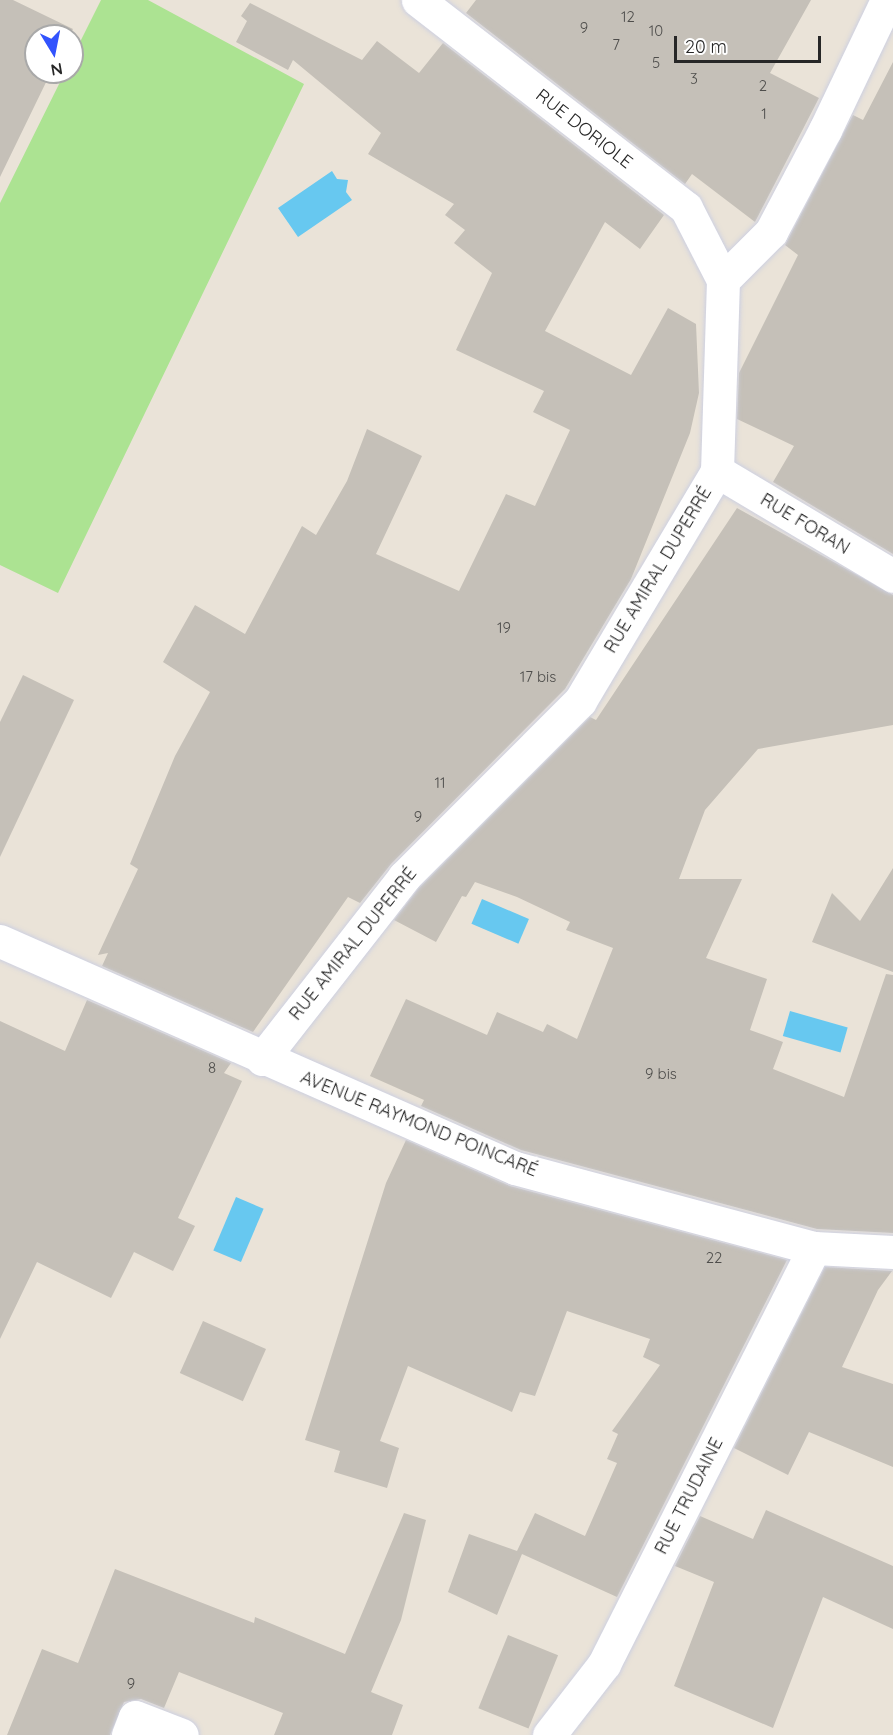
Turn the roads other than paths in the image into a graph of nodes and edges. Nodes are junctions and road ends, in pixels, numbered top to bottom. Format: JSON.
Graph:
{"nodes":[{"id":1,"x":418,"y":0,"type":"edge"},
{"id":2,"x":887,"y":0,"type":"edge"},
{"id":3,"x":723,"y":280,"type":"junction"},
{"id":4,"x":717,"y":471,"type":"junction"},
{"id":5,"x":893,"y":576,"type":"edge"},
{"id":6,"x":0,"y":941,"type":"edge"},
{"id":7,"x":262,"y":1059,"type":"junction"},
{"id":8,"x":814,"y":1248,"type":"junction"},
{"id":9,"x":893,"y":1252,"type":"edge"},
{"id":10,"x":128,"y":1735,"type":"edge"},
{"id":11,"x":182,"y":1735,"type":"edge"},
{"id":12,"x":549,"y":1735,"type":"edge"}],
"edges":[{"from":1,"to":3,"type":"street","name":"RUE DORIOLE"},
{"from":2,"to":3,"type":"street"},
{"from":3,"to":4,"type":"street","name":"RUE AMIRAL DUPERRÉ"},
{"from":4,"to":5,"type":"street","name":"RUE FORAN"},
{"from":4,"to":7,"type":"street","name":"RUE AMIRAL DUPERRÉ"},
{"from":6,"to":7,"type":"street","name":"AVENUE RAYMOND POINCARÉ"},
{"from":7,"to":8,"type":"street","name":"AVENUE RAYMOND POINCARÉ"},
{"from":8,"to":9,"type":"street","name":"AVENUE RAYMOND POINCARÉ"},
{"from":8,"to":12,"type":"street","name":"RUE TRUDAINE"},
{"from":10,"to":11,"type":"street"}]}
